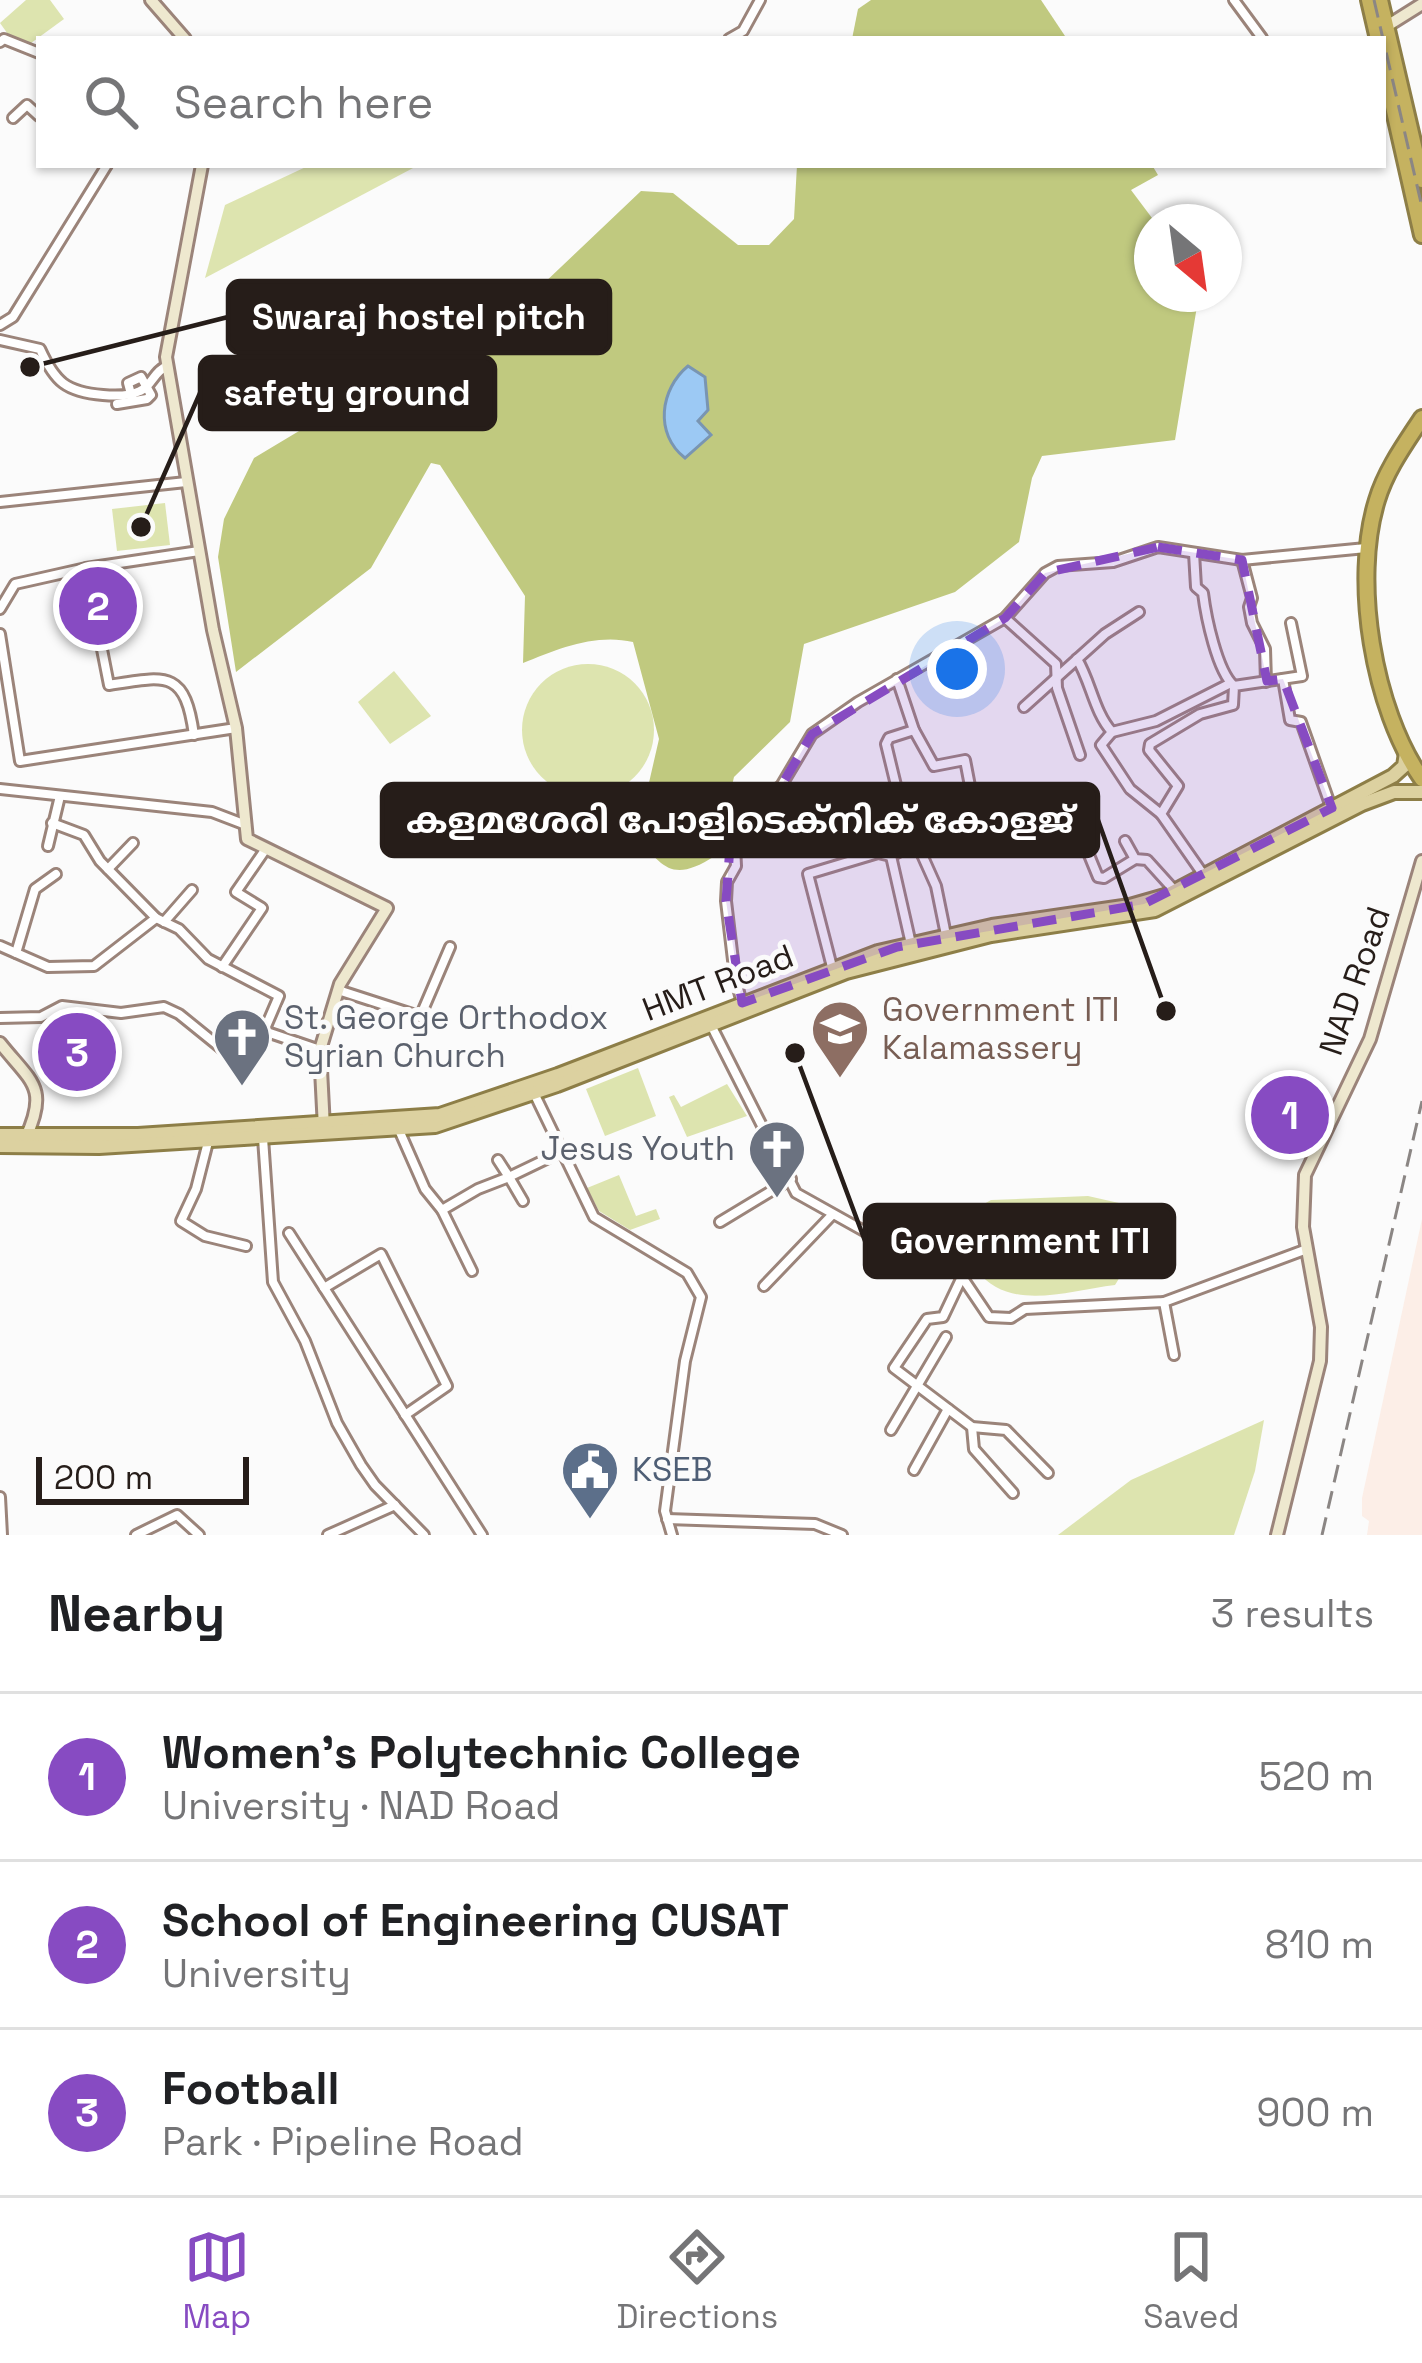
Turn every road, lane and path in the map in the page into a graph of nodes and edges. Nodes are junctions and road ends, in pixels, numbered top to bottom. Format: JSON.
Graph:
{"nodes":[{"id":1,"x":151,"y":0,"type":"edge"},
{"id":2,"x":760,"y":0,"type":"edge"},
{"id":3,"x":1234,"y":0,"type":"edge"},
{"id":4,"x":1369,"y":0,"type":"edge"},
{"id":5,"x":1380,"y":0,"type":"edge"},
{"id":6,"x":1422,"y":4,"type":"edge"},
{"id":7,"x":1382,"y":32,"type":"edge"},
{"id":8,"x":182,"y":36,"type":"edge"},
{"id":9,"x":736,"y":36,"type":"edge"},
{"id":10,"x":1261,"y":36,"type":"edge"},
{"id":11,"x":0,"y":42,"type":"edge"},
{"id":12,"x":1386,"y":49,"type":"edge"},
{"id":13,"x":36,"y":52,"type":"edge"},
{"id":14,"x":1386,"y":72,"type":"edge"},
{"id":15,"x":36,"y":113,"type":"edge"},
{"id":16,"x":13,"y":118,"type":"dead end"},
{"id":17,"x":1413,"y":164,"type":"junction"},
{"id":18,"x":105,"y":168,"type":"edge"},
{"id":19,"x":201,"y":168,"type":"edge"},
{"id":20,"x":1422,"y":180,"type":"edge"},
{"id":21,"x":1422,"y":235,"type":"edge"},
{"id":22,"x":0,"y":325,"type":"edge"},
{"id":23,"x":0,"y":340,"type":"edge"},
{"id":24,"x":166,"y":366,"type":"junction"},
{"id":25,"x":148,"y":385,"type":"junction"},
{"id":26,"x":117,"y":404,"type":"dead end"},
{"id":27,"x":1422,"y":418,"type":"edge"},
{"id":28,"x":185,"y":482,"type":"junction"},
{"id":29,"x":0,"y":502,"type":"edge"},
{"id":30,"x":1366,"y":548,"type":"junction"},
{"id":31,"x":199,"y":551,"type":"junction"},
{"id":32,"x":1194,"y":553,"type":"junction"},
{"id":33,"x":1242,"y":560,"type":"junction"},
{"id":34,"x":86,"y":568,"type":"junction"},
{"id":35,"x":0,"y":609,"type":"edge"},
{"id":36,"x":1139,"y":612,"type":"dead end"},
{"id":37,"x":1005,"y":618,"type":"junction"},
{"id":38,"x":1291,"y":623,"type":"dead end"},
{"id":39,"x":0,"y":634,"type":"edge"},
{"id":40,"x":2,"y":648,"type":"edge"},
{"id":41,"x":1077,"y":659,"type":"junction"},
{"id":42,"x":1058,"y":674,"type":"junction"},
{"id":43,"x":897,"y":679,"type":"junction"},
{"id":44,"x":1282,"y":679,"type":"junction"},
{"id":45,"x":1266,"y":682,"type":"junction"},
{"id":46,"x":1232,"y":685,"type":"junction"},
{"id":47,"x":1024,"y":707,"type":"dead end"},
{"id":48,"x":236,"y":728,"type":"junction"},
{"id":49,"x":914,"y":730,"type":"junction"},
{"id":50,"x":1112,"y":732,"type":"junction"},
{"id":51,"x":194,"y":735,"type":"junction"},
{"id":52,"x":1404,"y":746,"type":"junction"},
{"id":53,"x":1081,"y":755,"type":"dead end"},
{"id":54,"x":1422,"y":779,"type":"edge"},
{"id":55,"x":0,"y":789,"type":"edge"},
{"id":56,"x":1422,"y":792,"type":"edge"},
{"id":57,"x":60,"y":796,"type":"junction"},
{"id":58,"x":1011,"y":799,"type":"junction"},
{"id":59,"x":1332,"y":808,"type":"junction"},
{"id":60,"x":1161,"y":814,"type":"junction"},
{"id":61,"x":52,"y":823,"type":"junction"},
{"id":62,"x":246,"y":825,"type":"junction"},
{"id":63,"x":1049,"y":829,"type":"dead end"},
{"id":64,"x":1125,"y":841,"type":"dead end"},
{"id":65,"x":133,"y":843,"type":"dead end"},
{"id":66,"x":915,"y":843,"type":"junction"},
{"id":67,"x":48,"y":845,"type":"dead end"},
{"id":68,"x":265,"y":850,"type":"junction"},
{"id":69,"x":891,"y":856,"type":"junction"},
{"id":70,"x":1135,"y":859,"type":"junction"},
{"id":71,"x":1422,"y":861,"type":"edge"},
{"id":72,"x":108,"y":869,"type":"junction"},
{"id":73,"x":56,"y":874,"type":"dead end"},
{"id":74,"x":1205,"y":878,"type":"junction"},
{"id":75,"x":193,"y":890,"type":"dead end"},
{"id":76,"x":1176,"y":892,"type":"junction"},
{"id":77,"x":160,"y":920,"type":"junction"},
{"id":78,"x":946,"y":935,"type":"junction"},
{"id":79,"x":911,"y":944,"type":"junction"},
{"id":80,"x":0,"y":946,"type":"edge"},
{"id":81,"x":450,"y":946,"type":"dead end"},
{"id":82,"x":16,"y":953,"type":"junction"},
{"id":83,"x":222,"y":967,"type":"junction"},
{"id":84,"x":832,"y":968,"type":"junction"},
{"id":85,"x":337,"y":990,"type":"junction"},
{"id":86,"x":788,"y":990,"type":"junction"},
{"id":87,"x":742,"y":1004,"type":"junction"},
{"id":88,"x":419,"y":1017,"type":"junction"},
{"id":89,"x":0,"y":1018,"type":"edge"},
{"id":90,"x":434,"y":1021,"type":"dead end"},
{"id":91,"x":711,"y":1025,"type":"junction"},
{"id":92,"x":686,"y":1030,"type":"junction"},
{"id":93,"x":263,"y":1031,"type":"junction"},
{"id":94,"x":0,"y":1043,"type":"edge"},
{"id":95,"x":320,"y":1050,"type":"junction"},
{"id":96,"x":533,"y":1089,"type":"junction"},
{"id":97,"x":324,"y":1129,"type":"junction"},
{"id":98,"x":400,"y":1130,"type":"junction"},
{"id":99,"x":263,"y":1132,"type":"junction"},
{"id":100,"x":0,"y":1136,"type":"edge"},
{"id":101,"x":26,"y":1137,"type":"junction"},
{"id":102,"x":208,"y":1140,"type":"junction"},
{"id":103,"x":0,"y":1146,"type":"edge"},
{"id":104,"x":563,"y":1151,"type":"junction"},
{"id":105,"x":498,"y":1160,"type":"dead end"},
{"id":106,"x":509,"y":1177,"type":"junction"},
{"id":107,"x":790,"y":1179,"type":"junction"},
{"id":108,"x":523,"y":1201,"type":"dead end"},
{"id":109,"x":442,"y":1210,"type":"junction"},
{"id":110,"x":832,"y":1215,"type":"junction"},
{"id":111,"x":720,"y":1222,"type":"dead end"},
{"id":112,"x":289,"y":1233,"type":"dead end"},
{"id":113,"x":247,"y":1246,"type":"dead end"},
{"id":114,"x":1307,"y":1249,"type":"junction"},
{"id":115,"x":472,"y":1271,"type":"dead end"},
{"id":116,"x":962,"y":1277,"type":"junction"},
{"id":117,"x":764,"y":1286,"type":"dead end"},
{"id":118,"x":324,"y":1288,"type":"junction"},
{"id":119,"x":1164,"y":1303,"type":"junction"},
{"id":120,"x":946,"y":1337,"type":"dead end"},
{"id":121,"x":1174,"y":1355,"type":"dead end"},
{"id":122,"x":919,"y":1388,"type":"junction"},
{"id":123,"x":948,"y":1409,"type":"junction"},
{"id":124,"x":405,"y":1415,"type":"junction"},
{"id":125,"x":972,"y":1427,"type":"junction"},
{"id":126,"x":891,"y":1430,"type":"dead end"},
{"id":127,"x":914,"y":1470,"type":"dead end"},
{"id":128,"x":1048,"y":1473,"type":"dead end"},
{"id":129,"x":1013,"y":1492,"type":"dead end"},
{"id":130,"x":0,"y":1497,"type":"edge"},
{"id":131,"x":395,"y":1505,"type":"junction"},
{"id":132,"x":667,"y":1520,"type":"junction"},
{"id":133,"x":1,"y":1523,"type":"edge"},
{"id":134,"x":2,"y":1535,"type":"edge"},
{"id":135,"x":136,"y":1535,"type":"edge"},
{"id":136,"x":200,"y":1535,"type":"edge"},
{"id":137,"x":328,"y":1535,"type":"edge"},
{"id":138,"x":424,"y":1535,"type":"edge"},
{"id":139,"x":482,"y":1535,"type":"edge"},
{"id":140,"x":672,"y":1535,"type":"edge"},
{"id":141,"x":842,"y":1535,"type":"edge"},
{"id":142,"x":1276,"y":1535,"type":"edge"}],
"edges":[{"from":1,"to":8,"type":"street"},
{"from":2,"to":9,"type":"street"},
{"from":3,"to":10,"type":"street"},
{"from":4,"to":7,"type":"highway"},
{"from":5,"to":7,"type":"highway"},
{"from":6,"to":7,"type":"street"},
{"from":11,"to":13,"type":"street"},
{"from":12,"to":17,"type":"highway"},
{"from":14,"to":17,"type":"highway"},
{"from":15,"to":16,"type":"street"},
{"from":17,"to":20,"type":"highway"},
{"from":17,"to":21,"type":"highway"},
{"from":18,"to":22,"type":"street"},
{"from":19,"to":24,"type":"street"},
{"from":23,"to":25,"type":"street"},
{"from":24,"to":25,"type":"street"},
{"from":24,"to":28,"type":"street"},
{"from":25,"to":26,"type":"street"},
{"from":27,"to":30,"type":"highway"},
{"from":28,"to":29,"type":"street"},
{"from":28,"to":31,"type":"street"},
{"from":30,"to":33,"type":"street"},
{"from":30,"to":52,"type":"highway"},
{"from":31,"to":34,"type":"street"},
{"from":31,"to":48,"type":"street"},
{"from":32,"to":33,"type":"street"},
{"from":32,"to":37,"type":"street"},
{"from":32,"to":46,"type":"street"},
{"from":33,"to":45,"type":"street"},
{"from":34,"to":35,"type":"street"},
{"from":34,"to":51,"type":"street"},
{"from":36,"to":41,"type":"street"},
{"from":37,"to":42,"type":"street"},
{"from":37,"to":43,"type":"street"},
{"from":38,"to":44,"type":"street"},
{"from":39,"to":40,"type":"street"},
{"from":40,"to":51,"type":"street"},
{"from":41,"to":42,"type":"street"},
{"from":41,"to":50,"type":"street"},
{"from":42,"to":47,"type":"street"},
{"from":42,"to":53,"type":"street"},
{"from":43,"to":49,"type":"street"},
{"from":43,"to":87,"type":"street"},
{"from":44,"to":45,"type":"street"},
{"from":44,"to":59,"type":"street"},
{"from":45,"to":46,"type":"street"},
{"from":46,"to":50,"type":"street"},
{"from":46,"to":60,"type":"street"},
{"from":48,"to":51,"type":"street"},
{"from":48,"to":62,"type":"street"},
{"from":49,"to":58,"type":"street"},
{"from":49,"to":66,"type":"street"},
{"from":50,"to":60,"type":"street"},
{"from":52,"to":54,"type":"highway"},
{"from":52,"to":59,"type":"main road","name":"HMT Road"},
{"from":55,"to":57,"type":"street"},
{"from":56,"to":86,"type":"main road","name":"HMT Road"},
{"from":57,"to":61,"type":"street"},
{"from":57,"to":62,"type":"street"},
{"from":58,"to":63,"type":"street"},
{"from":58,"to":70,"type":"street"},
{"from":59,"to":74,"type":"main road","name":"HMT Road"},
{"from":60,"to":74,"type":"street"},
{"from":61,"to":67,"type":"street"},
{"from":61,"to":72,"type":"street"},
{"from":62,"to":68,"type":"street"},
{"from":64,"to":70,"type":"street"},
{"from":65,"to":72,"type":"street"},
{"from":66,"to":69,"type":"street"},
{"from":66,"to":78,"type":"street"},
{"from":68,"to":83,"type":"street"},
{"from":68,"to":85,"type":"street"},
{"from":69,"to":79,"type":"street"},
{"from":69,"to":84,"type":"street"},
{"from":70,"to":76,"type":"street"},
{"from":71,"to":114,"type":"street","name":"NAD Road"},
{"from":72,"to":77,"type":"street"},
{"from":73,"to":82,"type":"street"},
{"from":74,"to":76,"type":"main road","name":"HMT Road"},
{"from":75,"to":77,"type":"street"},
{"from":76,"to":78,"type":"main road","name":"HMT Road"},
{"from":77,"to":82,"type":"street"},
{"from":77,"to":83,"type":"street"},
{"from":78,"to":79,"type":"main road","name":"HMT Road"},
{"from":79,"to":84,"type":"main road","name":"HMT Road"},
{"from":80,"to":82,"type":"street"},
{"from":81,"to":88,"type":"street"},
{"from":83,"to":93,"type":"street"},
{"from":84,"to":86,"type":"main road","name":"HMT Road"},
{"from":85,"to":88,"type":"street"},
{"from":85,"to":95,"type":"street"},
{"from":86,"to":87,"type":"main road","name":"HMT Road"},
{"from":86,"to":91,"type":"main road","name":"HMT Road"},
{"from":87,"to":92,"type":"main road","name":"HMT Road"},
{"from":88,"to":90,"type":"street"},
{"from":89,"to":93,"type":"street"},
{"from":91,"to":92,"type":"main road","name":"HMT Road"},
{"from":91,"to":107,"type":"street"},
{"from":92,"to":96,"type":"main road","name":"HMT Road"},
{"from":93,"to":95,"type":"street"},
{"from":94,"to":101,"type":"street"},
{"from":95,"to":97,"type":"street"},
{"from":96,"to":97,"type":"main road","name":"HMT Road"},
{"from":96,"to":98,"type":"main road","name":"HMT Road"},
{"from":96,"to":104,"type":"street"},
{"from":97,"to":98,"type":"main road","name":"HMT Road"},
{"from":97,"to":99,"type":"main road","name":"HMT Road"},
{"from":98,"to":109,"type":"street"},
{"from":99,"to":101,"type":"main road","name":"HMT Road"},
{"from":99,"to":102,"type":"main road","name":"HMT Road"},
{"from":99,"to":131,"type":"street"},
{"from":100,"to":101,"type":"main road","name":"HMT Road"},
{"from":102,"to":103,"type":"main road","name":"HMT Road"},
{"from":102,"to":113,"type":"street"},
{"from":104,"to":106,"type":"street"},
{"from":104,"to":132,"type":"street"},
{"from":105,"to":106,"type":"street"},
{"from":106,"to":108,"type":"street"},
{"from":106,"to":109,"type":"street"},
{"from":107,"to":110,"type":"street"},
{"from":107,"to":111,"type":"street"},
{"from":109,"to":115,"type":"street"},
{"from":110,"to":116,"type":"street"},
{"from":110,"to":117,"type":"street"},
{"from":112,"to":118,"type":"street"},
{"from":114,"to":119,"type":"street"},
{"from":114,"to":142,"type":"street","name":"NAD Road"},
{"from":116,"to":119,"type":"street"},
{"from":116,"to":122,"type":"street"},
{"from":118,"to":124,"type":"street"},
{"from":118,"to":124,"type":"street"},
{"from":119,"to":121,"type":"street"},
{"from":120,"to":122,"type":"street"},
{"from":122,"to":123,"type":"street"},
{"from":122,"to":126,"type":"street"},
{"from":123,"to":125,"type":"street"},
{"from":123,"to":127,"type":"street"},
{"from":124,"to":139,"type":"street"},
{"from":125,"to":128,"type":"street"},
{"from":125,"to":129,"type":"street"},
{"from":130,"to":133,"type":"street"},
{"from":131,"to":137,"type":"street"},
{"from":131,"to":138,"type":"street"},
{"from":132,"to":140,"type":"street"},
{"from":132,"to":141,"type":"street"},
{"from":133,"to":134,"type":"street"},
{"from":135,"to":136,"type":"street"}]}
